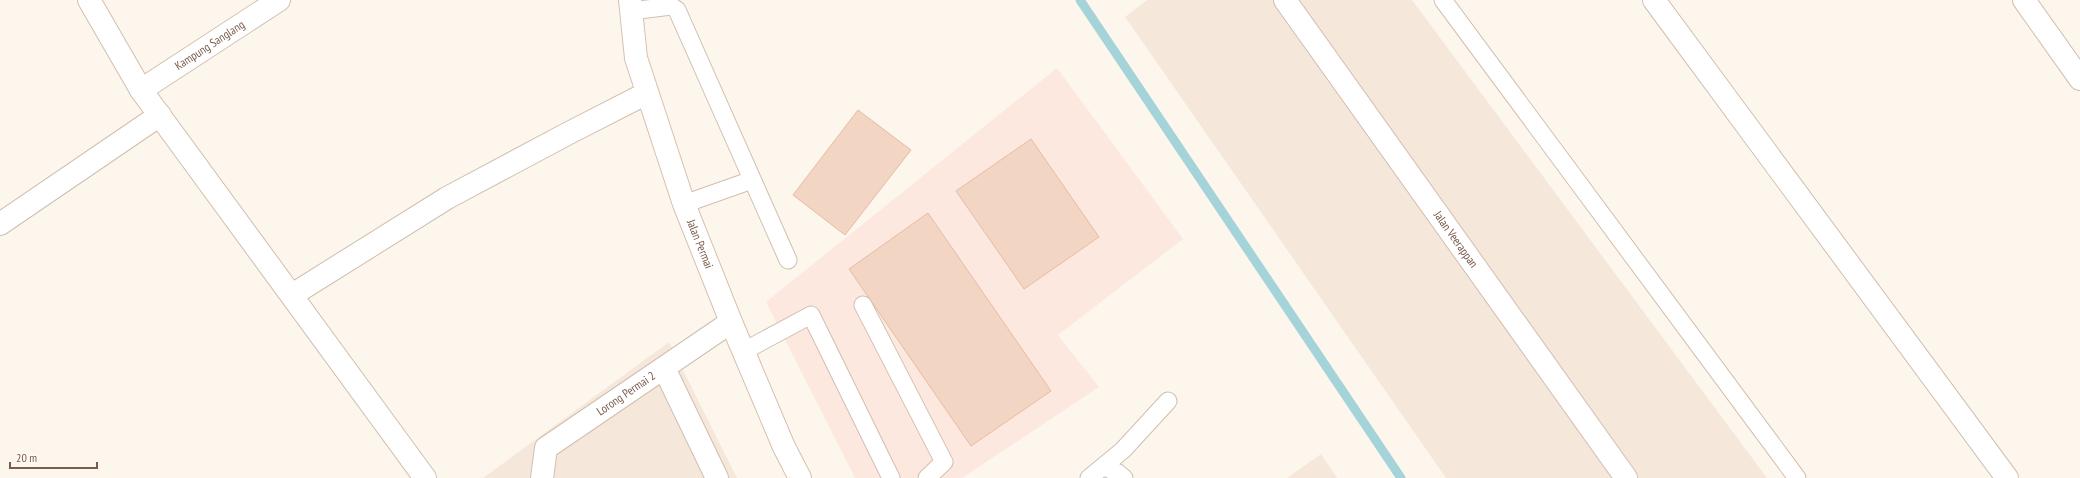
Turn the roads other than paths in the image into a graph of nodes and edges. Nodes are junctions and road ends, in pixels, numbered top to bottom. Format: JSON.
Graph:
{"nodes":[{"id":1,"x":89,"y":0,"type":"edge"},
{"id":2,"x":278,"y":0,"type":"edge"},
{"id":3,"x":1285,"y":0,"type":"edge"},
{"id":4,"x":1443,"y":0,"type":"edge"},
{"id":5,"x":1654,"y":0,"type":"edge"},
{"id":6,"x":2024,"y":0,"type":"edge"},
{"id":7,"x":631,"y":6,"type":"edge"},
{"id":8,"x":2080,"y":79,"type":"edge"},
{"id":9,"x":142,"y":90,"type":"junction"},
{"id":10,"x":647,"y":93,"type":"junction"},
{"id":11,"x":160,"y":115,"type":"junction"},
{"id":12,"x":752,"y":180,"type":"junction"},
{"id":13,"x":684,"y":204,"type":"junction"},
{"id":14,"x":0,"y":224,"type":"edge"},
{"id":15,"x":788,"y":260,"type":"dead end"},
{"id":16,"x":292,"y":295,"type":"junction"},
{"id":17,"x":863,"y":305,"type":"dead end"},
{"id":18,"x":731,"y":322,"type":"junction"},
{"id":19,"x":744,"y":351,"type":"junction"},
{"id":20,"x":664,"y":368,"type":"junction"},
{"id":21,"x":1168,"y":401,"type":"dead end"},
{"id":22,"x":1105,"y":467,"type":"junction"},
{"id":23,"x":426,"y":478,"type":"edge"},
{"id":24,"x":542,"y":478,"type":"edge"},
{"id":25,"x":717,"y":478,"type":"edge"},
{"id":26,"x":800,"y":478,"type":"edge"},
{"id":27,"x":891,"y":478,"type":"edge"},
{"id":28,"x":927,"y":478,"type":"edge"},
{"id":29,"x":1089,"y":478,"type":"edge"},
{"id":30,"x":1124,"y":478,"type":"edge"},
{"id":31,"x":1626,"y":478,"type":"edge"},
{"id":32,"x":1797,"y":478,"type":"edge"},
{"id":33,"x":2007,"y":478,"type":"edge"}],
"edges":[{"from":1,"to":9,"type":"street"},
{"from":2,"to":9,"type":"street","name":"Kampung Sanglang"},
{"from":3,"to":31,"type":"street","name":"Jalan Veerappan"},
{"from":4,"to":32,"type":"lane"},
{"from":5,"to":33,"type":"street"},
{"from":6,"to":8,"type":"street"},
{"from":7,"to":10,"type":"street","name":"Jalan Permai"},
{"from":7,"to":12,"type":"lane"},
{"from":9,"to":11,"type":"street"},
{"from":10,"to":13,"type":"street","name":"Jalan Permai"},
{"from":10,"to":16,"type":"street"},
{"from":11,"to":14,"type":"street"},
{"from":11,"to":16,"type":"street"},
{"from":12,"to":13,"type":"lane"},
{"from":12,"to":15,"type":"lane"},
{"from":13,"to":18,"type":"street","name":"Jalan Permai"},
{"from":16,"to":23,"type":"street"},
{"from":17,"to":28,"type":"lane"},
{"from":18,"to":19,"type":"street","name":"Jalan Permai"},
{"from":18,"to":20,"type":"street","name":"Lorong Permai 2"},
{"from":19,"to":26,"type":"street","name":"Jalan Permai"},
{"from":19,"to":27,"type":"lane"},
{"from":20,"to":24,"type":"street","name":"Lorong Permai 2"},
{"from":20,"to":25,"type":"street"},
{"from":21,"to":22,"type":"lane"},
{"from":22,"to":29,"type":"lane"},
{"from":22,"to":30,"type":"lane"}]}
